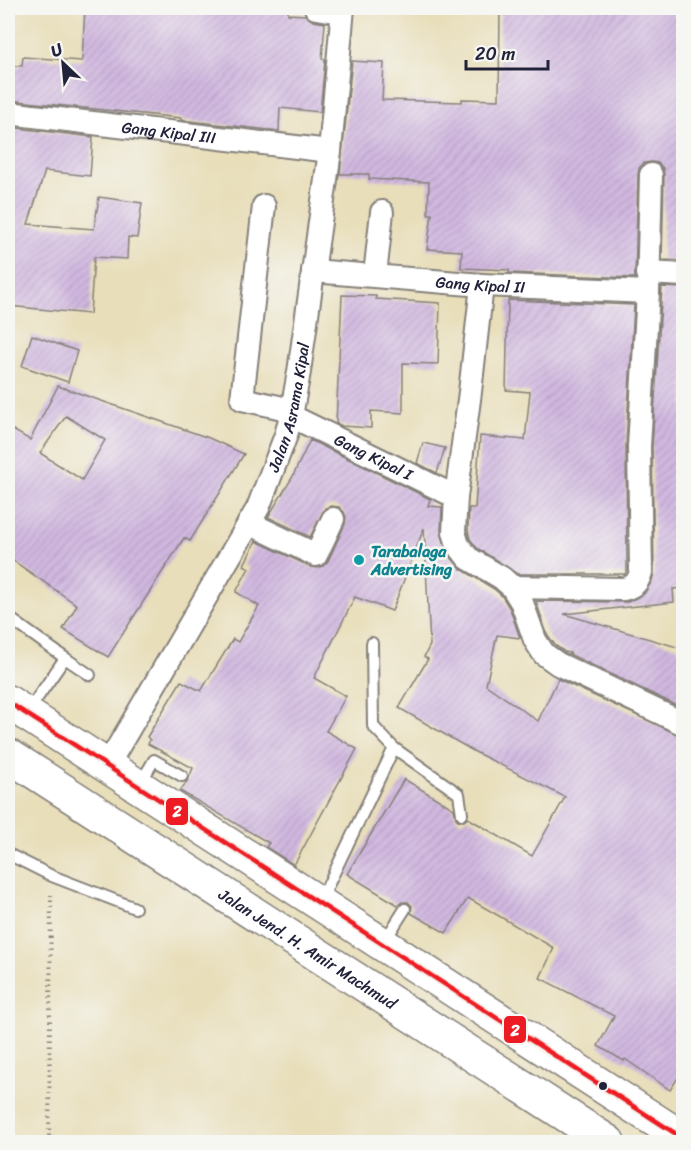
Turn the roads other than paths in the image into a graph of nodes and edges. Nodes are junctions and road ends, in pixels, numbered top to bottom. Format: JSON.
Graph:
{"nodes":[{"id":1,"x":316,"y":8,"type":"edge"},
{"id":2,"x":343,"y":10,"type":"edge"},
{"id":3,"x":8,"y":113,"type":"edge"},
{"id":4,"x":330,"y":152,"type":"junction"},
{"id":5,"x":651,"y":175,"type":"dead end"},
{"id":6,"x":264,"y":206,"type":"dead end"},
{"id":7,"x":382,"y":212,"type":"dead end"},
{"id":8,"x":313,"y":271,"type":"junction"},
{"id":9,"x":375,"y":275,"type":"junction"},
{"id":10,"x":684,"y":275,"type":"edge"},
{"id":11,"x":648,"y":283,"type":"junction"},
{"id":12,"x":482,"y":285,"type":"junction"},
{"id":13,"x":292,"y":413,"type":"junction"},
{"id":14,"x":456,"y":497,"type":"junction"},
{"id":15,"x":333,"y":519,"type":"dead end"},
{"id":16,"x":249,"y":523,"type":"junction"},
{"id":17,"x":512,"y":587,"type":"junction"},
{"id":18,"x":8,"y":617,"type":"edge"},
{"id":19,"x":372,"y":643,"type":"dead end"},
{"id":20,"x":65,"y":658,"type":"junction"},
{"id":21,"x":90,"y":675,"type":"dead end"},
{"id":22,"x":17,"y":708,"type":"edge"},
{"id":23,"x":684,"y":724,"type":"edge"},
{"id":24,"x":394,"y":748,"type":"junction"},
{"id":25,"x":8,"y":755,"type":"edge"},
{"id":26,"x":107,"y":766,"type":"junction"},
{"id":27,"x":182,"y":776,"type":"dead end"},
{"id":28,"x":139,"y":787,"type":"junction"},
{"id":29,"x":462,"y":814,"type":"dead end"},
{"id":30,"x":8,"y":854,"type":"edge"},
{"id":31,"x":320,"y":903,"type":"junction"},
{"id":32,"x":135,"y":908,"type":"dead end"},
{"id":33,"x":405,"y":909,"type":"dead end"},
{"id":34,"x":296,"y":941,"type":"junction"},
{"id":35,"x":383,"y":945,"type":"junction"},
{"id":36,"x":360,"y":982,"type":"junction"},
{"id":37,"x":684,"y":1139,"type":"edge"},
{"id":38,"x":608,"y":1143,"type":"edge"}],
"edges":[{"from":1,"to":2,"type":"street"},
{"from":2,"to":4,"type":"street","name":"Jalan Asrama Kipal"},
{"from":3,"to":4,"type":"street","name":"Gang Kipal III"},
{"from":4,"to":8,"type":"street","name":"Jalan Asrama Kipal"},
{"from":5,"to":11,"type":"street"},
{"from":6,"to":13,"type":"street","name":"Gang Kipal I"},
{"from":7,"to":9,"type":"street"},
{"from":8,"to":9,"type":"street","name":"Gang Kipal II"},
{"from":8,"to":13,"type":"street","name":"Jalan Asrama Kipal"},
{"from":9,"to":12,"type":"street","name":"Gang Kipal II"},
{"from":10,"to":11,"type":"street","name":"Gang Kipal II"},
{"from":11,"to":12,"type":"street","name":"Gang Kipal II"},
{"from":11,"to":17,"type":"street"},
{"from":12,"to":14,"type":"street"},
{"from":13,"to":14,"type":"street","name":"Gang Kipal I"},
{"from":13,"to":16,"type":"street","name":"Jalan Asrama Kipal"},
{"from":14,"to":17,"type":"street"},
{"from":15,"to":16,"type":"street"},
{"from":16,"to":26,"type":"street","name":"Jalan Asrama Kipal"},
{"from":17,"to":23,"type":"street"},
{"from":18,"to":20,"type":"lane"},
{"from":19,"to":24,"type":"lane"},
{"from":20,"to":21,"type":"lane"},
{"from":20,"to":22,"type":"lane"},
{"from":22,"to":26,"type":"highway"},
{"from":24,"to":29,"type":"lane"},
{"from":24,"to":31,"type":"lane"},
{"from":25,"to":34,"type":"highway","name":"Jalan Jend. H. Amir Machmud"},
{"from":26,"to":28,"type":"highway"},
{"from":27,"to":28,"type":"lane"},
{"from":28,"to":31,"type":"highway"},
{"from":30,"to":32,"type":"lane"},
{"from":31,"to":34,"type":"highway"},
{"from":31,"to":35,"type":"highway"},
{"from":33,"to":35,"type":"lane"},
{"from":34,"to":36,"type":"highway","name":"Jalan Jend. H. Amir Machmud"},
{"from":35,"to":36,"type":"highway"},
{"from":35,"to":37,"type":"highway"},
{"from":36,"to":38,"type":"highway","name":"Jalan Jend. H. Amir Machmud"}]}
